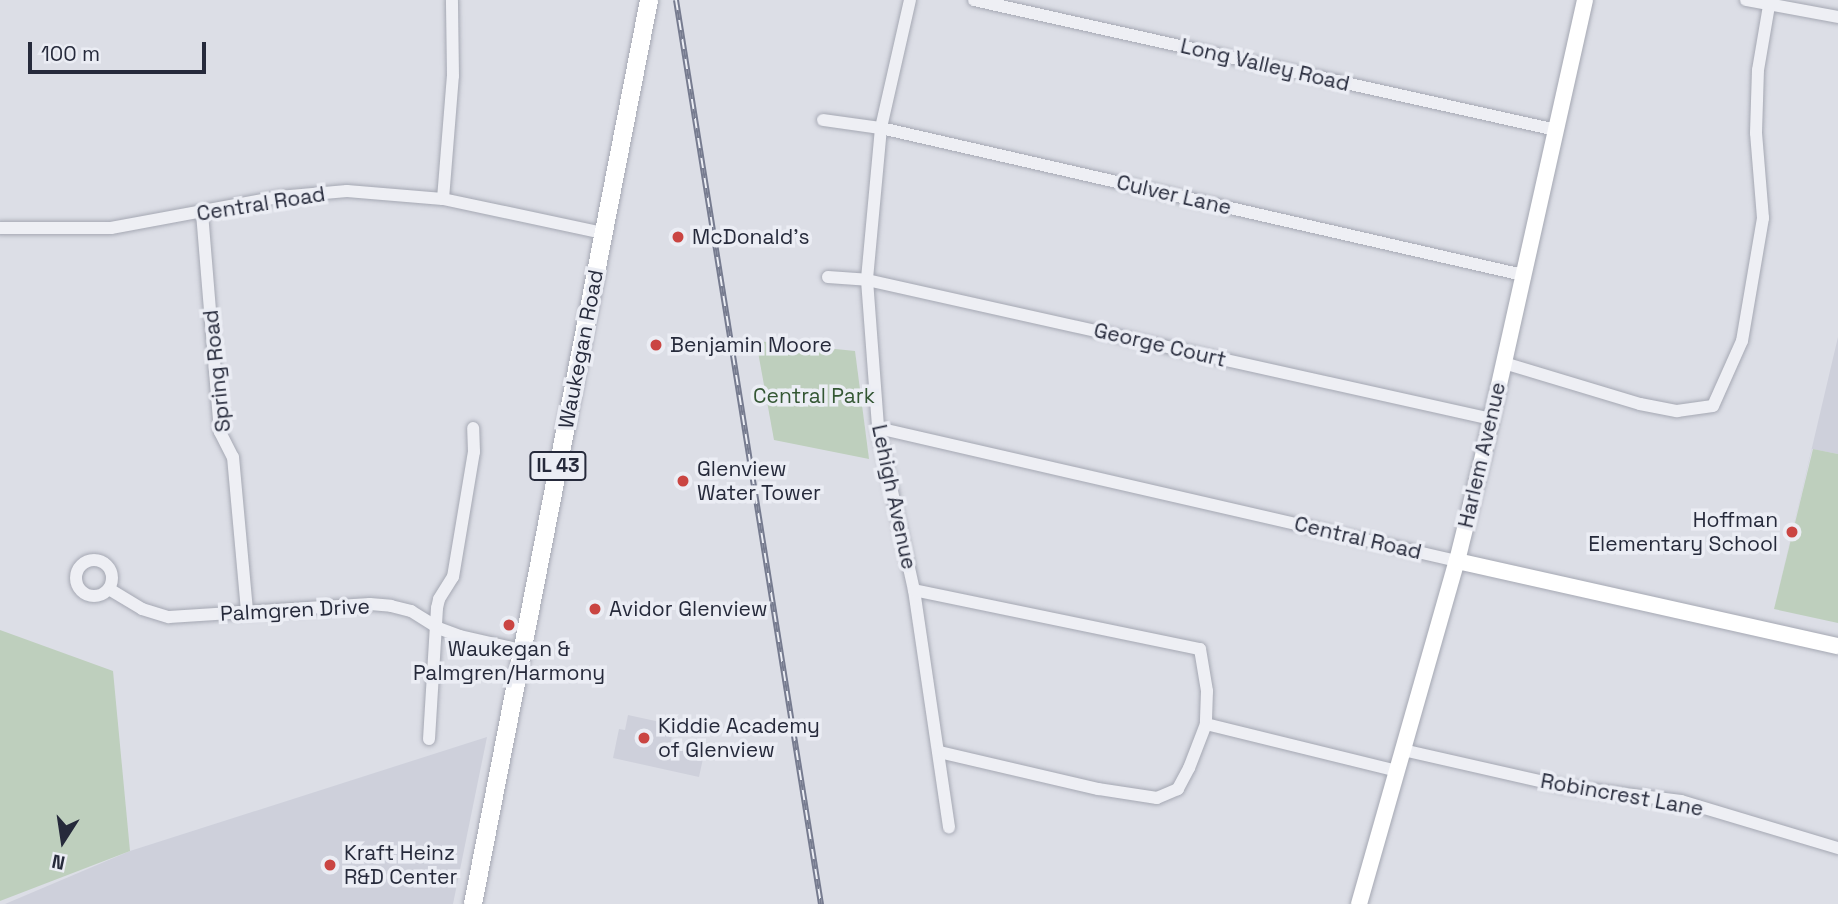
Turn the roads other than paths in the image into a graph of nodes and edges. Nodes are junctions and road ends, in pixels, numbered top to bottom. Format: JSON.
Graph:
{"nodes":[{"id":1,"x":452,"y":0,"type":"edge"},
{"id":2,"x":649,"y":0,"type":"edge"},
{"id":3,"x":910,"y":0,"type":"edge"},
{"id":4,"x":974,"y":0,"type":"edge"},
{"id":5,"x":1585,"y":0,"type":"edge"},
{"id":6,"x":1746,"y":0,"type":"edge"},
{"id":7,"x":1769,"y":2,"type":"edge"},
{"id":8,"x":1838,"y":16,"type":"edge"},
{"id":9,"x":823,"y":120,"type":"dead end"},
{"id":10,"x":881,"y":128,"type":"junction"},
{"id":11,"x":1556,"y":130,"type":"junction"},
{"id":12,"x":443,"y":199,"type":"junction"},
{"id":13,"x":202,"y":212,"type":"junction"},
{"id":14,"x":0,"y":228,"type":"edge"},
{"id":15,"x":603,"y":233,"type":"junction"},
{"id":16,"x":1523,"y":275,"type":"junction"},
{"id":17,"x":828,"y":277,"type":"dead end"},
{"id":18,"x":867,"y":280,"type":"junction"},
{"id":19,"x":1504,"y":363,"type":"junction"},
{"id":20,"x":1492,"y":419,"type":"junction"},
{"id":21,"x":473,"y":428,"type":"dead end"},
{"id":22,"x":878,"y":428,"type":"junction"},
{"id":23,"x":1457,"y":561,"type":"junction"},
{"id":24,"x":108,"y":589,"type":"dead end"},
{"id":25,"x":914,"y":590,"type":"junction"},
{"id":26,"x":247,"y":611,"type":"junction"},
{"id":27,"x":438,"y":628,"type":"junction"},
{"id":28,"x":1838,"y":646,"type":"edge"},
{"id":29,"x":521,"y":650,"type":"junction"},
{"id":30,"x":1206,"y":724,"type":"junction"},
{"id":31,"x":429,"y":739,"type":"dead end"},
{"id":32,"x":1403,"y":750,"type":"junction"},
{"id":33,"x":939,"y":752,"type":"junction"},
{"id":34,"x":1397,"y":771,"type":"junction"},
{"id":35,"x":949,"y":827,"type":"dead end"},
{"id":36,"x":1838,"y":848,"type":"edge"},
{"id":37,"x":473,"y":904,"type":"edge"},
{"id":38,"x":1359,"y":904,"type":"edge"}],
"edges":[{"from":1,"to":12,"type":"street"},
{"from":2,"to":15,"type":"main road","name":"Waukegan Road","number":"IL 43"},
{"from":3,"to":10,"type":"street","name":"Lehigh Avenue"},
{"from":4,"to":11,"type":"street","name":"Long Valley Road"},
{"from":5,"to":11,"type":"main road","name":"Harlem Avenue"},
{"from":6,"to":7,"type":"street"},
{"from":7,"to":8,"type":"street"},
{"from":7,"to":19,"type":"street"},
{"from":9,"to":10,"type":"street","name":"Culver Lane"},
{"from":10,"to":16,"type":"street","name":"Culver Lane"},
{"from":10,"to":18,"type":"street","name":"Lehigh Avenue"},
{"from":11,"to":16,"type":"main road","name":"Harlem Avenue"},
{"from":12,"to":13,"type":"street","name":"Central Road"},
{"from":12,"to":15,"type":"street","name":"Central Road"},
{"from":13,"to":14,"type":"street","name":"Central Road"},
{"from":13,"to":26,"type":"street","name":"Spring Road"},
{"from":15,"to":29,"type":"main road","name":"Waukegan Road","number":"IL 43"},
{"from":16,"to":19,"type":"main road","name":"Harlem Avenue"},
{"from":17,"to":18,"type":"street","name":"George Court"},
{"from":18,"to":20,"type":"street","name":"George Court"},
{"from":18,"to":22,"type":"street","name":"Lehigh Avenue"},
{"from":19,"to":20,"type":"main road","name":"Harlem Avenue"},
{"from":20,"to":23,"type":"main road","name":"Harlem Avenue"},
{"from":21,"to":27,"type":"street"},
{"from":22,"to":23,"type":"street","name":"Central Road"},
{"from":22,"to":25,"type":"street","name":"Lehigh Avenue"},
{"from":23,"to":28,"type":"main road","name":"Central Road"},
{"from":23,"to":32,"type":"main road","name":"Harlem Avenue"},
{"from":24,"to":26,"type":"street","name":"Palmgren Drive"},
{"from":25,"to":30,"type":"street"},
{"from":25,"to":33,"type":"street","name":"Lehigh Avenue"},
{"from":26,"to":27,"type":"street","name":"Palmgren Drive"},
{"from":27,"to":29,"type":"street","name":"Palmgren Drive"},
{"from":27,"to":31,"type":"street"},
{"from":29,"to":37,"type":"main road","name":"Waukegan Road","number":"IL 43"},
{"from":30,"to":33,"type":"street"},
{"from":30,"to":34,"type":"street"},
{"from":32,"to":34,"type":"main road","name":"Harlem Avenue"},
{"from":32,"to":36,"type":"street","name":"Robincrest Lane"},
{"from":33,"to":35,"type":"street","name":"Lehigh Avenue"},
{"from":34,"to":38,"type":"main road","name":"Harlem Avenue"}]}
